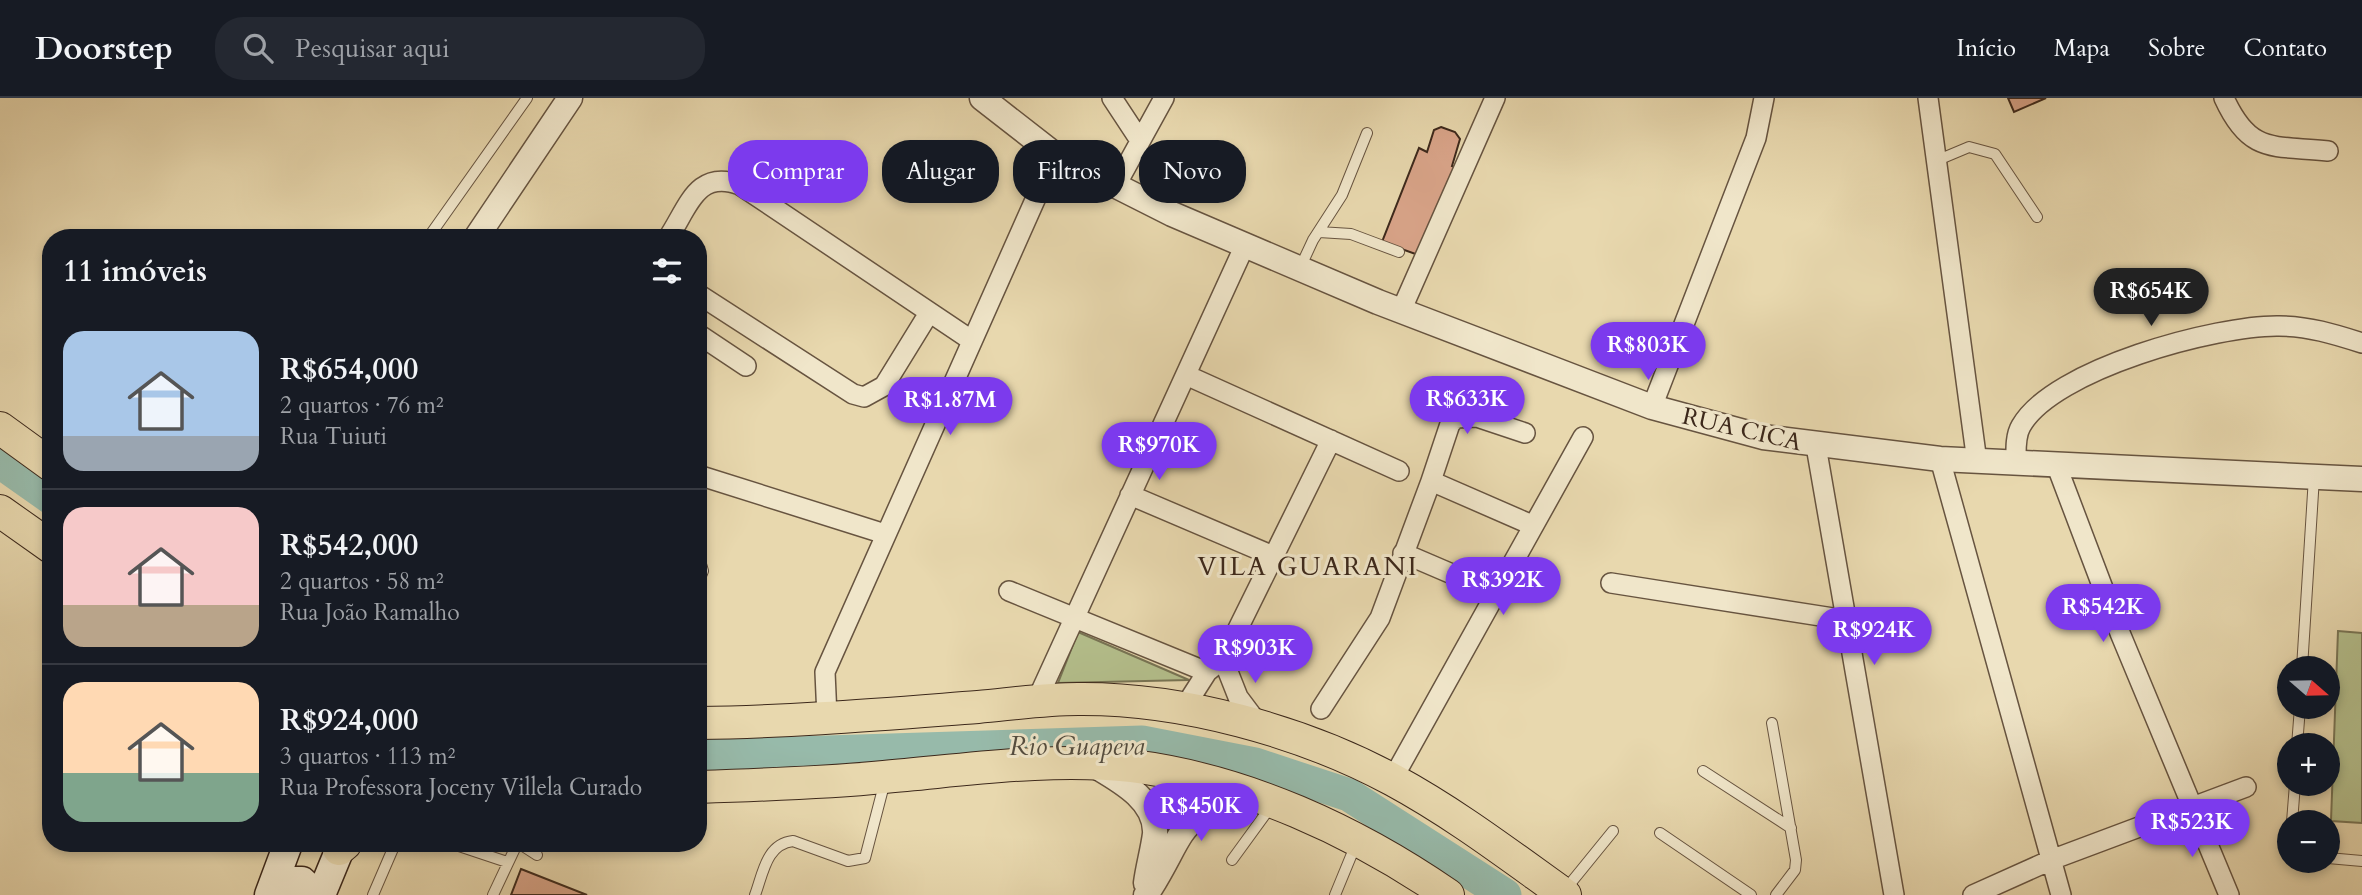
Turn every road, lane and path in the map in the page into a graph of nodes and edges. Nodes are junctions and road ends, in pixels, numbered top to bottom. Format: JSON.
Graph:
{"nodes":[{"id":1,"x":527,"y":98,"type":"edge"},
{"id":2,"x":570,"y":98,"type":"edge"},
{"id":3,"x":982,"y":98,"type":"edge"},
{"id":4,"x":1112,"y":98,"type":"edge"},
{"id":5,"x":1164,"y":98,"type":"edge"},
{"id":6,"x":1495,"y":98,"type":"edge"},
{"id":7,"x":1764,"y":98,"type":"edge"},
{"id":8,"x":1928,"y":98,"type":"edge"},
{"id":9,"x":2224,"y":98,"type":"edge"},
{"id":10,"x":1367,"y":133,"type":"dead end"},
{"id":11,"x":1139,"y":139,"type":"junction"},
{"id":12,"x":1036,"y":140,"type":"edge"},
{"id":13,"x":2328,"y":151,"type":"dead end"},
{"id":14,"x":1938,"y":160,"type":"junction"},
{"id":15,"x":1125,"y":167,"type":"edge"},
{"id":16,"x":1125,"y":191,"type":"edge"},
{"id":17,"x":1033,"y":203,"type":"edge"},
{"id":18,"x":2037,"y":217,"type":"dead end"},
{"id":19,"x":434,"y":229,"type":"edge"},
{"id":20,"x":482,"y":229,"type":"edge"},
{"id":21,"x":674,"y":229,"type":"edge"},
{"id":22,"x":1319,"y":232,"type":"junction"},
{"id":23,"x":1245,"y":245,"type":"junction"},
{"id":24,"x":1399,"y":252,"type":"dead end"},
{"id":25,"x":1300,"y":269,"type":"junction"},
{"id":26,"x":707,"y":300,"type":"edge"},
{"id":27,"x":1401,"y":311,"type":"junction"},
{"id":28,"x":929,"y":313,"type":"junction"},
{"id":29,"x":707,"y":340,"type":"edge"},
{"id":30,"x":971,"y":340,"type":"junction"},
{"id":31,"x":2362,"y":343,"type":"edge"},
{"id":32,"x":746,"y":366,"type":"dead end"},
{"id":33,"x":1186,"y":375,"type":"junction"},
{"id":34,"x":1652,"y":407,"type":"junction"},
{"id":35,"x":0,"y":428,"type":"edge"},
{"id":36,"x":1525,"y":433,"type":"dead end"},
{"id":37,"x":1583,"y":437,"type":"dead end"},
{"id":38,"x":1331,"y":440,"type":"junction"},
{"id":39,"x":1816,"y":446,"type":"junction"},
{"id":40,"x":42,"y":458,"type":"edge"},
{"id":41,"x":1940,"y":459,"type":"junction"},
{"id":42,"x":1977,"y":462,"type":"junction"},
{"id":43,"x":2015,"y":462,"type":"junction"},
{"id":44,"x":2056,"y":464,"type":"junction"},
{"id":45,"x":1399,"y":471,"type":"dead end"},
{"id":46,"x":2314,"y":476,"type":"junction"},
{"id":47,"x":707,"y":478,"type":"edge"},
{"id":48,"x":2362,"y":479,"type":"edge"},
{"id":49,"x":1431,"y":481,"type":"junction"},
{"id":50,"x":1130,"y":495,"type":"junction"},
{"id":51,"x":0,"y":511,"type":"edge"},
{"id":52,"x":1532,"y":525,"type":"junction"},
{"id":53,"x":885,"y":534,"type":"junction"},
{"id":54,"x":42,"y":541,"type":"edge"},
{"id":55,"x":1403,"y":553,"type":"junction"},
{"id":56,"x":1273,"y":556,"type":"junction"},
{"id":57,"x":1611,"y":583,"type":"dead end"},
{"id":58,"x":1009,"y":591,"type":"dead end"},
{"id":59,"x":1494,"y":592,"type":"junction"},
{"id":60,"x":1073,"y":616,"type":"junction"},
{"id":61,"x":1846,"y":620,"type":"junction"},
{"id":62,"x":2303,"y":656,"type":"edge"},
{"id":63,"x":1223,"y":659,"type":"junction"},
{"id":64,"x":1207,"y":672,"type":"junction"},
{"id":65,"x":1037,"y":702,"type":"junction"},
{"id":66,"x":1184,"y":708,"type":"junction"},
{"id":67,"x":1321,"y":709,"type":"dead end"},
{"id":68,"x":827,"y":717,"type":"junction"},
{"id":69,"x":707,"y":723,"type":"edge"},
{"id":70,"x":1772,"y":723,"type":"dead end"},
{"id":71,"x":1260,"y":726,"type":"junction"},
{"id":72,"x":1091,"y":764,"type":"junction"},
{"id":73,"x":1703,"y":772,"type":"dead end"},
{"id":74,"x":886,"y":777,"type":"junction"},
{"id":75,"x":1392,"y":780,"type":"junction"},
{"id":76,"x":707,"y":787,"type":"edge"},
{"id":77,"x":2246,"y":787,"type":"dead end"},
{"id":78,"x":1271,"y":801,"type":"junction"},
{"id":79,"x":2193,"y":807,"type":"junction"},
{"id":80,"x":1791,"y":828,"type":"junction"},
{"id":81,"x":1613,"y":831,"type":"dead end"},
{"id":82,"x":1660,"y":833,"type":"dead end"},
{"id":83,"x":1357,"y":840,"type":"junction"},
{"id":84,"x":285,"y":852,"type":"edge"},
{"id":85,"x":339,"y":852,"type":"edge"},
{"id":86,"x":392,"y":852,"type":"edge"},
{"id":87,"x":477,"y":852,"type":"edge"},
{"id":88,"x":513,"y":852,"type":"edge"},
{"id":89,"x":532,"y":852,"type":"edge"},
{"id":90,"x":537,"y":855,"type":"dead end"},
{"id":91,"x":2340,"y":859,"type":"edge"},
{"id":92,"x":1231,"y":860,"type":"dead end"},
{"id":93,"x":2051,"y":860,"type":"junction"},
{"id":94,"x":2362,"y":861,"type":"edge"},
{"id":95,"x":507,"y":862,"type":"junction"},
{"id":96,"x":270,"y":893,"type":"edge"},
{"id":97,"x":1442,"y":893,"type":"edge"},
{"id":98,"x":1564,"y":894,"type":"edge"},
{"id":99,"x":319,"y":895,"type":"edge"},
{"id":100,"x":373,"y":895,"type":"edge"},
{"id":101,"x":493,"y":895,"type":"edge"},
{"id":102,"x":755,"y":895,"type":"edge"},
{"id":103,"x":1145,"y":895,"type":"edge"},
{"id":104,"x":1335,"y":895,"type":"edge"},
{"id":105,"x":1751,"y":895,"type":"edge"},
{"id":106,"x":1776,"y":895,"type":"edge"},
{"id":107,"x":1894,"y":895,"type":"edge"},
{"id":108,"x":1973,"y":895,"type":"edge"},
{"id":109,"x":2062,"y":895,"type":"edge"},
{"id":110,"x":2229,"y":895,"type":"edge"}],
"edges":[{"from":1,"to":19,"type":"lane"},
{"from":2,"to":20,"type":"street"},
{"from":3,"to":12,"type":"street","name":"RUA CICA"},
{"from":4,"to":11,"type":"street"},
{"from":5,"to":11,"type":"street"},
{"from":6,"to":27,"type":"street"},
{"from":7,"to":34,"type":"street"},
{"from":8,"to":14,"type":"street"},
{"from":9,"to":13,"type":"street"},
{"from":10,"to":22,"type":"lane"},
{"from":11,"to":15,"type":"street"},
{"from":14,"to":18,"type":"lane"},
{"from":14,"to":42,"type":"street"},
{"from":16,"to":23,"type":"street","name":"RUA CICA"},
{"from":17,"to":30,"type":"street"},
{"from":21,"to":28,"type":"street"},
{"from":22,"to":24,"type":"lane"},
{"from":22,"to":25,"type":"lane"},
{"from":23,"to":25,"type":"street","name":"RUA CICA"},
{"from":23,"to":33,"type":"street"},
{"from":25,"to":27,"type":"street","name":"RUA CICA"},
{"from":26,"to":28,"type":"street"},
{"from":27,"to":34,"type":"street","name":"RUA CICA"},
{"from":28,"to":30,"type":"street"},
{"from":29,"to":32,"type":"street"},
{"from":30,"to":53,"type":"street"},
{"from":31,"to":43,"type":"street"},
{"from":33,"to":38,"type":"street"},
{"from":33,"to":50,"type":"street"},
{"from":34,"to":39,"type":"street","name":"RUA CICA"},
{"from":35,"to":40,"type":"main road"},
{"from":36,"to":49,"type":"street"},
{"from":37,"to":52,"type":"street"},
{"from":38,"to":45,"type":"street"},
{"from":38,"to":56,"type":"street"},
{"from":39,"to":41,"type":"street","name":"RUA CICA"},
{"from":39,"to":61,"type":"street"},
{"from":41,"to":42,"type":"street","name":"RUA CICA"},
{"from":41,"to":93,"type":"street"},
{"from":42,"to":43,"type":"street","name":"RUA CICA"},
{"from":43,"to":44,"type":"street","name":"RUA CICA"},
{"from":44,"to":46,"type":"street","name":"RUA CICA"},
{"from":44,"to":79,"type":"street"},
{"from":46,"to":48,"type":"street","name":"RUA CICA"},
{"from":46,"to":62,"type":"lane"},
{"from":47,"to":53,"type":"street"},
{"from":49,"to":52,"type":"street"},
{"from":49,"to":55,"type":"street"},
{"from":50,"to":56,"type":"street"},
{"from":50,"to":60,"type":"street"},
{"from":51,"to":54,"type":"main road"},
{"from":52,"to":59,"type":"street"},
{"from":53,"to":68,"type":"street"},
{"from":55,"to":59,"type":"street"},
{"from":55,"to":67,"type":"street"},
{"from":56,"to":63,"type":"street"},
{"from":57,"to":61,"type":"street"},
{"from":58,"to":60,"type":"street"},
{"from":59,"to":75,"type":"street"},
{"from":60,"to":64,"type":"street"},
{"from":60,"to":65,"type":"street"},
{"from":61,"to":107,"type":"street"},
{"from":63,"to":64,"type":"street"},
{"from":63,"to":71,"type":"street"},
{"from":64,"to":66,"type":"street"},
{"from":65,"to":66,"type":"main road"},
{"from":65,"to":68,"type":"main road"},
{"from":66,"to":71,"type":"main road"},
{"from":68,"to":69,"type":"main road"},
{"from":70,"to":80,"type":"lane"},
{"from":71,"to":75,"type":"main road"},
{"from":72,"to":74,"type":"main road"},
{"from":72,"to":78,"type":"main road"},
{"from":72,"to":103,"type":"street"},
{"from":73,"to":80,"type":"lane"},
{"from":74,"to":76,"type":"main road"},
{"from":74,"to":102,"type":"lane"},
{"from":75,"to":98,"type":"main road"},
{"from":77,"to":79,"type":"street"},
{"from":78,"to":83,"type":"main road"},
{"from":78,"to":92,"type":"lane"},
{"from":78,"to":103,"type":"street"},
{"from":79,"to":93,"type":"street"},
{"from":79,"to":110,"type":"street"},
{"from":80,"to":106,"type":"lane"},
{"from":81,"to":98,"type":"lane"},
{"from":82,"to":105,"type":"lane"},
{"from":83,"to":97,"type":"main road"},
{"from":83,"to":104,"type":"lane"},
{"from":84,"to":96,"type":"main road"},
{"from":85,"to":99,"type":"main road"},
{"from":86,"to":100,"type":"lane"},
{"from":87,"to":95,"type":"lane"},
{"from":88,"to":95,"type":"lane"},
{"from":89,"to":90,"type":"lane"},
{"from":91,"to":94,"type":"lane"},
{"from":93,"to":108,"type":"street"},
{"from":93,"to":109,"type":"street"},
{"from":95,"to":101,"type":"lane"},
{"from":96,"to":99,"type":"main road"}]}
